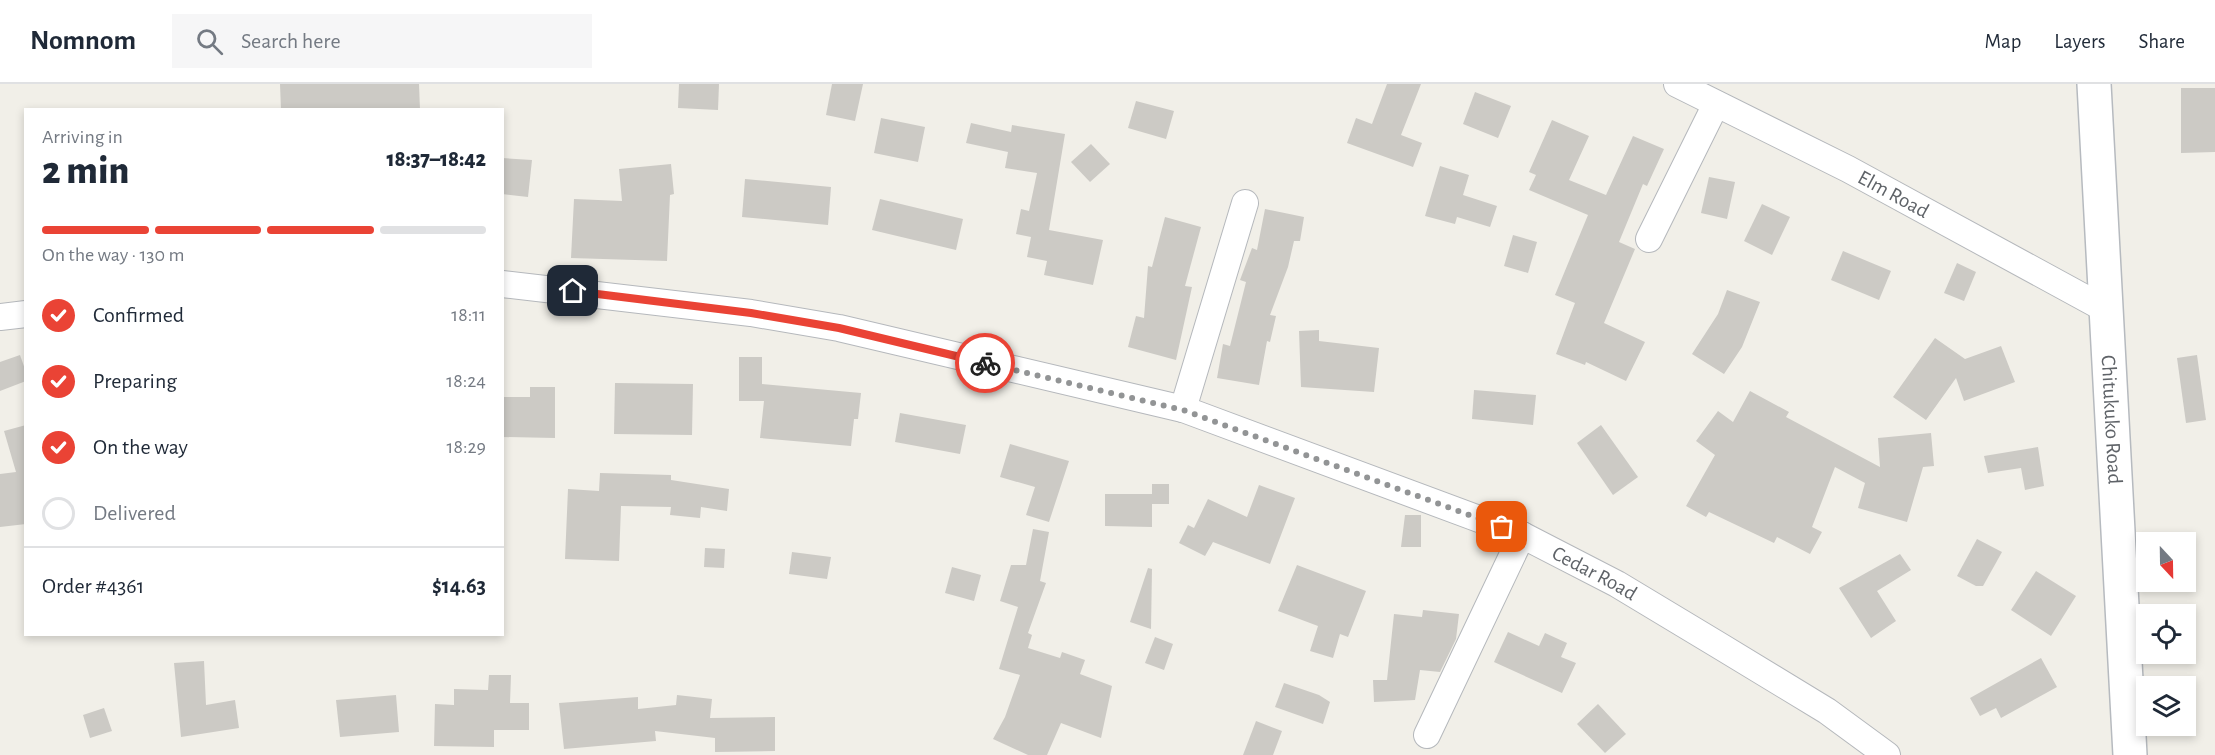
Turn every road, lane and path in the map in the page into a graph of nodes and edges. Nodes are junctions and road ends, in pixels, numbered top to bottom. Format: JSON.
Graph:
{"nodes":[{"id":1,"x":1677,"y":84,"type":"edge"},
{"id":2,"x":2094,"y":84,"type":"edge"},
{"id":3,"x":1716,"y":104,"type":"junction"},
{"id":4,"x":1245,"y":203,"type":"dead end"},
{"id":5,"x":1649,"y":239,"type":"dead end"},
{"id":6,"x":504,"y":284,"type":"edge"},
{"id":7,"x":2107,"y":310,"type":"junction"},
{"id":8,"x":24,"y":314,"type":"edge"},
{"id":9,"x":0,"y":317,"type":"edge"},
{"id":10,"x":1183,"y":410,"type":"junction"},
{"id":11,"x":1522,"y":535,"type":"junction"},
{"id":12,"x":1427,"y":735,"type":"dead end"},
{"id":13,"x":1887,"y":755,"type":"edge"},
{"id":14,"x":2130,"y":755,"type":"edge"}],
"edges":[{"from":1,"to":3,"type":"street","name":"Elm Road"},
{"from":2,"to":7,"type":"street","name":"Chitukuko Road"},
{"from":3,"to":5,"type":"street"},
{"from":3,"to":7,"type":"street","name":"Elm Road"},
{"from":4,"to":10,"type":"street"},
{"from":6,"to":10,"type":"street","name":"Cedar Road"},
{"from":7,"to":14,"type":"street","name":"Chitukuko Road"},
{"from":8,"to":9,"type":"street"},
{"from":10,"to":11,"type":"street","name":"Cedar Road"},
{"from":11,"to":12,"type":"street"},
{"from":11,"to":13,"type":"street","name":"Cedar Road"}]}
